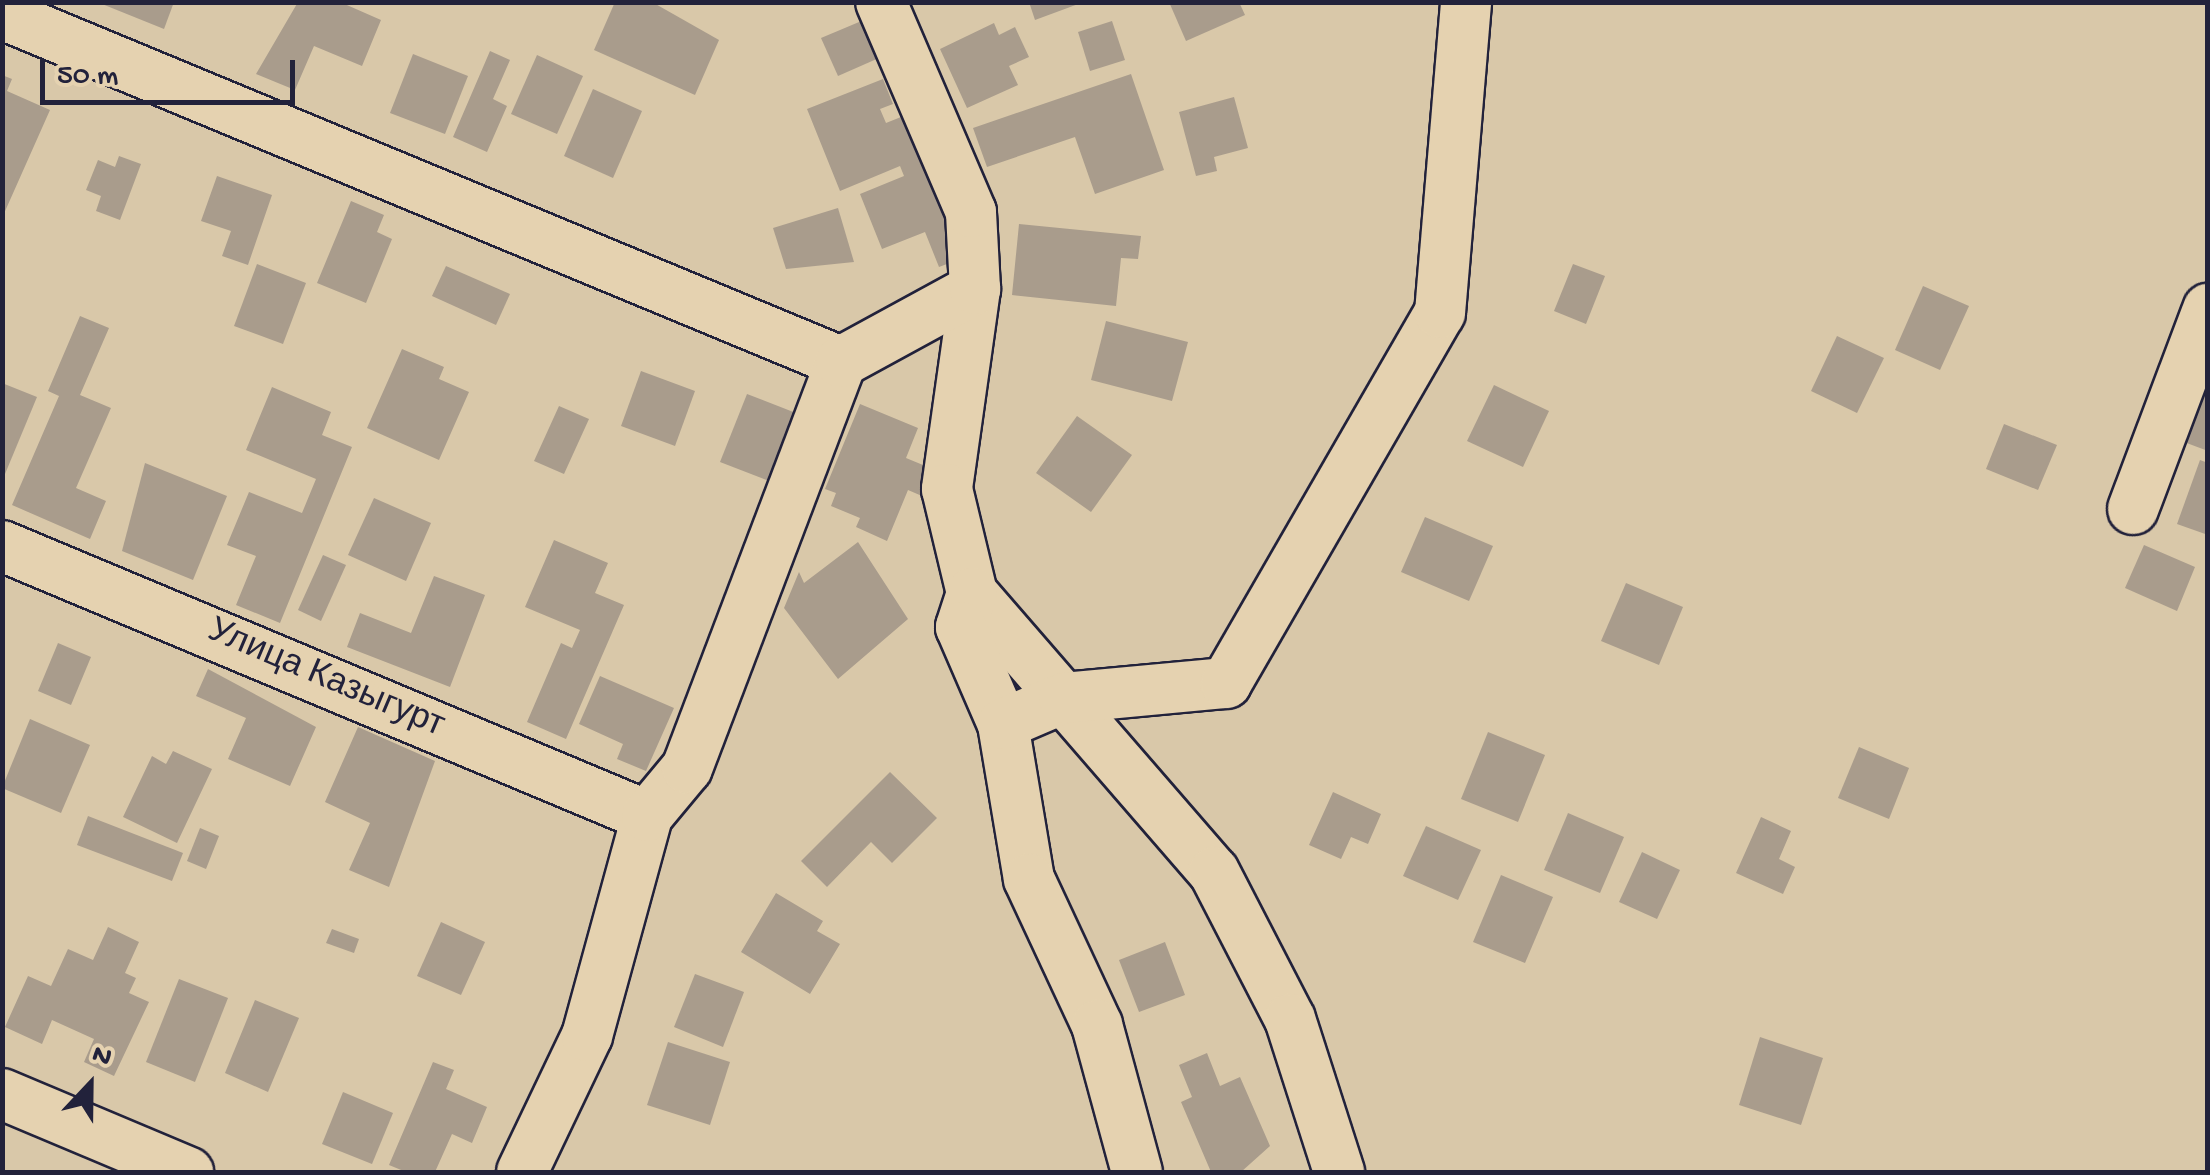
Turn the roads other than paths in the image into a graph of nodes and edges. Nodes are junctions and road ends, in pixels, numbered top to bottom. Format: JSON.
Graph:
{"nodes":[{"id":1,"x":881,"y":2,"type":"edge"},
{"id":2,"x":1466,"y":2,"type":"edge"},
{"id":3,"x":2,"y":14,"type":"edge"},
{"id":4,"x":975,"y":289,"type":"junction"},
{"id":5,"x":2208,"y":310,"type":"edge"},
{"id":6,"x":841,"y":362,"type":"junction"},
{"id":7,"x":2132,"y":510,"type":"dead end"},
{"id":8,"x":2,"y":546,"type":"edge"},
{"id":9,"x":972,"y":593,"type":"junction"},
{"id":10,"x":1064,"y":698,"type":"junction"},
{"id":11,"x":1003,"y":724,"type":"junction"},
{"id":12,"x":646,"y":816,"type":"junction"},
{"id":13,"x":2,"y":1094,"type":"edge"},
{"id":14,"x":188,"y":1172,"type":"edge"},
{"id":15,"x":522,"y":1172,"type":"edge"},
{"id":16,"x":1137,"y":1172,"type":"edge"},
{"id":17,"x":1339,"y":1172,"type":"edge"}],
"edges":[{"from":1,"to":4,"type":"street"},
{"from":2,"to":10,"type":"street"},
{"from":3,"to":6,"type":"street"},
{"from":4,"to":6,"type":"street"},
{"from":4,"to":9,"type":"street"},
{"from":5,"to":7,"type":"street"},
{"from":6,"to":12,"type":"street"},
{"from":8,"to":12,"type":"street","name":"Улица Казыгурт"},
{"from":9,"to":10,"type":"street"},
{"from":9,"to":11,"type":"street"},
{"from":10,"to":11,"type":"street"},
{"from":10,"to":17,"type":"street"},
{"from":11,"to":16,"type":"street"},
{"from":12,"to":15,"type":"street"},
{"from":13,"to":14,"type":"street"}]}
